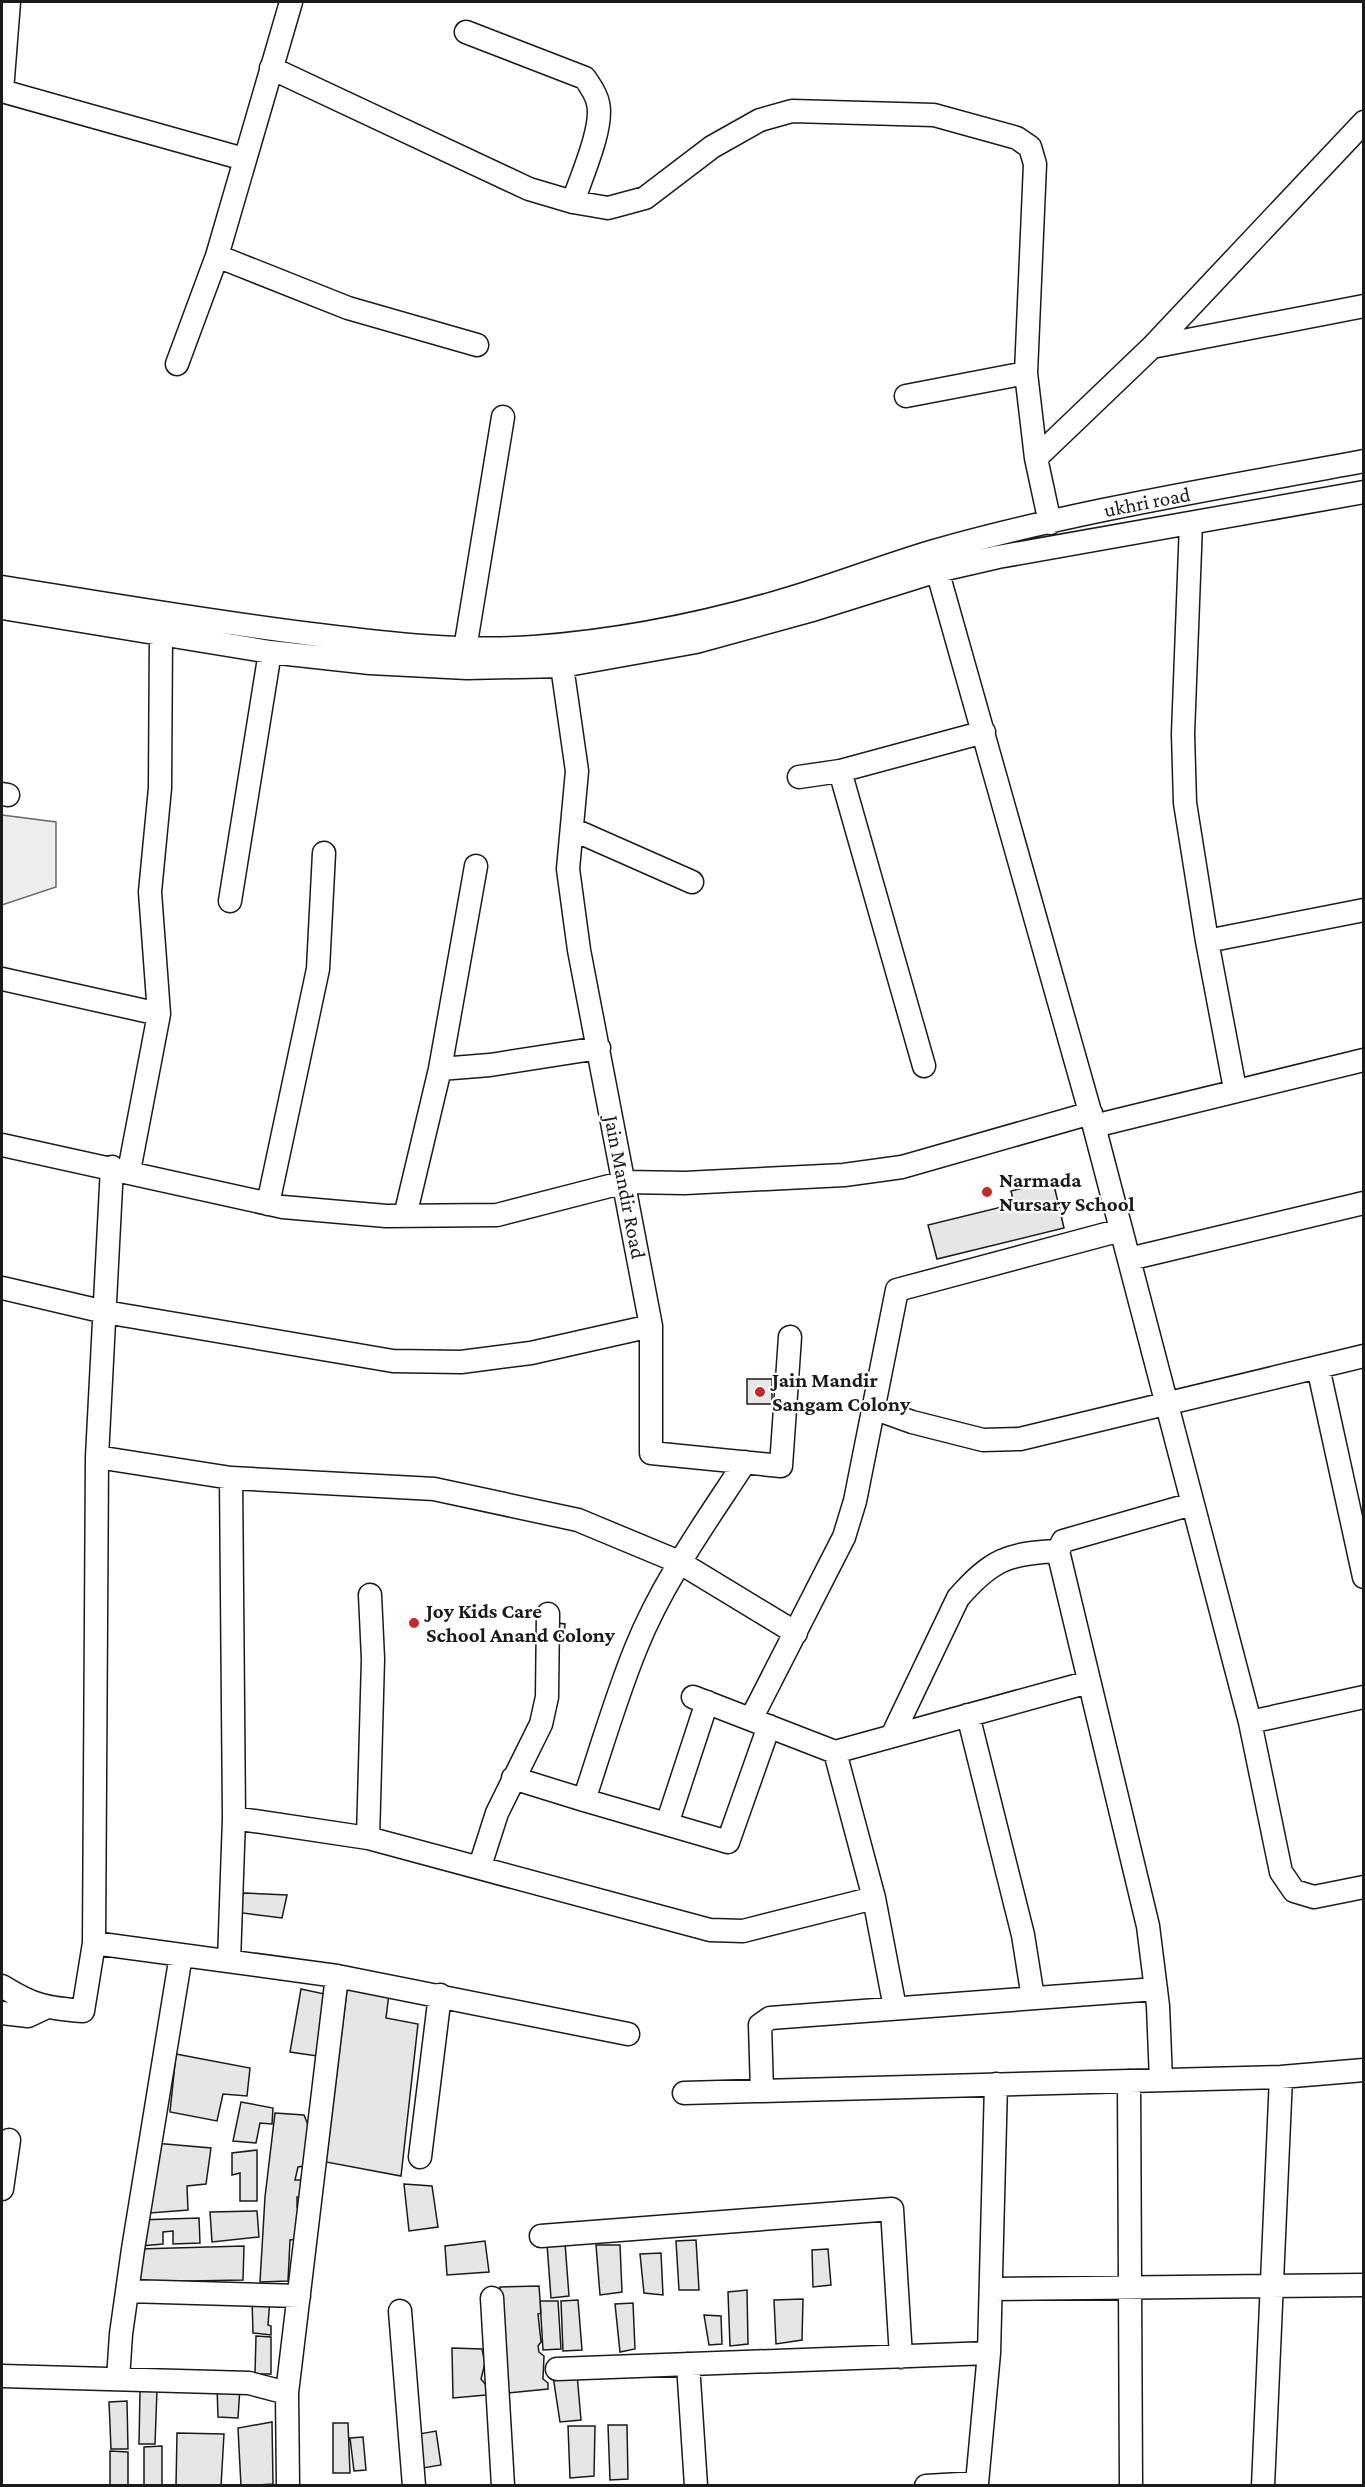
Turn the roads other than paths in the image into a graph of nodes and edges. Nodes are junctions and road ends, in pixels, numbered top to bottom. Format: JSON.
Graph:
{"nodes":[{"id":1,"x":9,"y":2,"type":"edge"},
{"id":2,"x":291,"y":2,"type":"edge"},
{"id":3,"x":466,"y":32,"type":"dead end"},
{"id":4,"x":270,"y":68,"type":"junction"},
{"id":5,"x":2,"y":91,"type":"edge"},
{"id":6,"x":1364,"y":122,"type":"edge"},
{"id":7,"x":244,"y":159,"type":"junction"},
{"id":8,"x":573,"y":202,"type":"junction"},
{"id":9,"x":217,"y":256,"type":"junction"},
{"id":10,"x":1364,"y":306,"type":"edge"},
{"id":11,"x":477,"y":345,"type":"dead end"},
{"id":12,"x":1152,"y":347,"type":"junction"},
{"id":13,"x":177,"y":364,"type":"dead end"},
{"id":14,"x":1026,"y":373,"type":"junction"},
{"id":15,"x":906,"y":396,"type":"dead end"},
{"id":16,"x":503,"y":417,"type":"dead end"},
{"id":17,"x":1036,"y":458,"type":"junction"},
{"id":18,"x":1364,"y":461,"type":"edge"},
{"id":19,"x":1364,"y":492,"type":"edge"},
{"id":20,"x":1050,"y":523,"type":"junction"},
{"id":21,"x":1191,"y":523,"type":"junction"},
{"id":22,"x":934,"y":561,"type":"junction"},
{"id":23,"x":2,"y":587,"type":"edge"},
{"id":24,"x":2,"y":608,"type":"edge"},
{"id":25,"x":161,"y":634,"type":"junction"},
{"id":26,"x":465,"y":649,"type":"junction"},
{"id":27,"x":270,"y":652,"type":"junction"},
{"id":28,"x":562,"y":666,"type":"junction"},
{"id":29,"x":984,"y":732,"type":"junction"},
{"id":30,"x":840,"y":771,"type":"junction"},
{"id":31,"x":799,"y":777,"type":"dead end"},
{"id":32,"x":572,"y":829,"type":"junction"},
{"id":33,"x":324,"y":853,"type":"dead end"},
{"id":34,"x":476,"y":866,"type":"dead end"},
{"id":35,"x":692,"y":882,"type":"dead end"},
{"id":36,"x":230,"y":902,"type":"dead end"},
{"id":37,"x":1364,"y":910,"type":"edge"},
{"id":38,"x":1207,"y":941,"type":"junction"},
{"id":39,"x":2,"y":979,"type":"edge"},
{"id":40,"x":159,"y":1014,"type":"junction"},
{"id":41,"x":599,"y":1048,"type":"junction"},
{"id":42,"x":1364,"y":1060,"type":"edge"},
{"id":43,"x":924,"y":1066,"type":"dead end"},
{"id":44,"x":440,"y":1069,"type":"junction"},
{"id":45,"x":1235,"y":1089,"type":"junction"},
{"id":46,"x":1093,"y":1119,"type":"junction"},
{"id":47,"x":2,"y":1144,"type":"edge"},
{"id":48,"x":120,"y":1169,"type":"junction"},
{"id":49,"x":625,"y":1182,"type":"junction"},
{"id":50,"x":1364,"y":1203,"type":"edge"},
{"id":51,"x":268,"y":1204,"type":"junction"},
{"id":52,"x":405,"y":1216,"type":"junction"},
{"id":53,"x":1121,"y":1230,"type":"junction"},
{"id":54,"x":1129,"y":1259,"type":"junction"},
{"id":55,"x":2,"y":1288,"type":"edge"},
{"id":56,"x":105,"y":1312,"type":"junction"},
{"id":57,"x":651,"y":1326,"type":"junction"},
{"id":58,"x":790,"y":1337,"type":"dead end"},
{"id":59,"x":1364,"y":1356,"type":"edge"},
{"id":60,"x":1318,"y":1367,"type":"junction"},
{"id":61,"x":1166,"y":1405,"type":"junction"},
{"id":62,"x":873,"y":1408,"type":"junction"},
{"id":63,"x":97,"y":1457,"type":"junction"},
{"id":64,"x":745,"y":1462,"type":"junction"},
{"id":65,"x":231,"y":1478,"type":"junction"},
{"id":66,"x":1192,"y":1504,"type":"junction"},
{"id":67,"x":1356,"y":1505,"type":"edge"},
{"id":68,"x":1058,"y":1551,"type":"junction"},
{"id":69,"x":679,"y":1562,"type":"junction"},
{"id":70,"x":1364,"y":1577,"type":"edge"},
{"id":71,"x":370,"y":1595,"type":"dead end"},
{"id":72,"x":548,"y":1614,"type":"dead end"},
{"id":73,"x":796,"y":1633,"type":"junction"},
{"id":74,"x":1089,"y":1682,"type":"junction"},
{"id":75,"x":1364,"y":1697,"type":"edge"},
{"id":76,"x":968,"y":1715,"type":"junction"},
{"id":77,"x":1250,"y":1722,"type":"junction"},
{"id":78,"x":760,"y":1723,"type":"junction"},
{"id":79,"x":892,"y":1736,"type":"junction"},
{"id":80,"x":835,"y":1752,"type":"junction"},
{"id":81,"x":513,"y":1778,"type":"junction"},
{"id":82,"x":584,"y":1800,"type":"junction"},
{"id":83,"x":234,"y":1818,"type":"junction"},
{"id":84,"x":668,"y":1824,"type":"junction"},
{"id":85,"x":368,"y":1838,"type":"junction"},
{"id":86,"x":480,"y":1866,"type":"junction"},
{"id":87,"x":1364,"y":1887,"type":"edge"},
{"id":88,"x":874,"y":1898,"type":"junction"},
{"id":89,"x":94,"y":1943,"type":"junction"},
{"id":90,"x":181,"y":1954,"type":"junction"},
{"id":91,"x":229,"y":1961,"type":"junction"},
{"id":92,"x":337,"y":1976,"type":"junction"},
{"id":93,"x":2,"y":1986,"type":"edge"},
{"id":94,"x":1156,"y":1989,"type":"junction"},
{"id":95,"x":440,"y":1995,"type":"junction"},
{"id":96,"x":1033,"y":1998,"type":"junction"},
{"id":97,"x":45,"y":2008,"type":"junction"},
{"id":98,"x":895,"y":2008,"type":"junction"},
{"id":99,"x":2,"y":2013,"type":"edge"},
{"id":100,"x":628,"y":2034,"type":"dead end"},
{"id":101,"x":1364,"y":2070,"type":"edge"},
{"id":102,"x":1281,"y":2077,"type":"junction"},
{"id":103,"x":1129,"y":2080,"type":"junction"},
{"id":104,"x":1161,"y":2080,"type":"junction"},
{"id":105,"x":996,"y":2084,"type":"junction"},
{"id":106,"x":762,"y":2091,"type":"junction"},
{"id":107,"x":684,"y":2093,"type":"dead end"},
{"id":108,"x":9,"y":2140,"type":"dead end"},
{"id":109,"x":420,"y":2157,"type":"dead end"},
{"id":110,"x":2,"y":2189,"type":"edge"},
{"id":111,"x":541,"y":2236,"type":"dead end"},
{"id":112,"x":1271,"y":2284,"type":"junction"},
{"id":113,"x":1364,"y":2285,"type":"edge"},
{"id":114,"x":991,"y":2289,"type":"junction"},
{"id":115,"x":1131,"y":2289,"type":"junction"},
{"id":116,"x":127,"y":2291,"type":"junction"},
{"id":117,"x":299,"y":2296,"type":"junction"},
{"id":118,"x":492,"y":2298,"type":"dead end"},
{"id":119,"x":400,"y":2311,"type":"dead end"},
{"id":120,"x":989,"y":2353,"type":"junction"},
{"id":121,"x":901,"y":2357,"type":"junction"},
{"id":122,"x":688,"y":2364,"type":"junction"},
{"id":123,"x":557,"y":2369,"type":"dead end"},
{"id":124,"x":2,"y":2376,"type":"edge"},
{"id":125,"x":118,"y":2379,"type":"junction"},
{"id":126,"x":287,"y":2393,"type":"junction"},
{"id":127,"x":288,"y":2486,"type":"edge"},
{"id":128,"x":414,"y":2486,"type":"edge"},
{"id":129,"x":503,"y":2486,"type":"edge"},
{"id":130,"x":696,"y":2486,"type":"edge"},
{"id":131,"x":926,"y":2486,"type":"edge"},
{"id":132,"x":1131,"y":2486,"type":"edge"},
{"id":133,"x":1263,"y":2486,"type":"edge"}],
"edges":[{"from":1,"to":5,"type":"street"},
{"from":2,"to":4,"type":"street"},
{"from":3,"to":8,"type":"street"},
{"from":4,"to":7,"type":"street"},
{"from":4,"to":8,"type":"street"},
{"from":5,"to":7,"type":"street"},
{"from":6,"to":12,"type":"street"},
{"from":7,"to":9,"type":"street"},
{"from":8,"to":14,"type":"street"},
{"from":9,"to":11,"type":"street"},
{"from":9,"to":13,"type":"street"},
{"from":10,"to":12,"type":"street"},
{"from":12,"to":17,"type":"street"},
{"from":14,"to":15,"type":"street"},
{"from":14,"to":17,"type":"street"},
{"from":16,"to":26,"type":"street"},
{"from":17,"to":20,"type":"street"},
{"from":18,"to":20,"type":"street","name":"ukhri road"},
{"from":19,"to":21,"type":"street"},
{"from":20,"to":22,"type":"street","name":"ukhri road"},
{"from":21,"to":22,"type":"street"},
{"from":21,"to":38,"type":"street"},
{"from":22,"to":26,"type":"street"},
{"from":22,"to":28,"type":"street"},
{"from":22,"to":29,"type":"street"},
{"from":23,"to":26,"type":"street"},
{"from":24,"to":25,"type":"street"},
{"from":25,"to":27,"type":"street"},
{"from":25,"to":40,"type":"street"},
{"from":27,"to":28,"type":"street"},
{"from":27,"to":36,"type":"street"},
{"from":28,"to":32,"type":"street","name":"Jain Mandir Road"},
{"from":29,"to":30,"type":"street"},
{"from":29,"to":46,"type":"street"},
{"from":30,"to":31,"type":"street"},
{"from":30,"to":43,"type":"street"},
{"from":32,"to":35,"type":"street"},
{"from":32,"to":41,"type":"street","name":"Jain Mandir Road"},
{"from":33,"to":51,"type":"street"},
{"from":34,"to":44,"type":"street"},
{"from":37,"to":38,"type":"street"},
{"from":38,"to":45,"type":"street"},
{"from":39,"to":40,"type":"street"},
{"from":40,"to":48,"type":"street"},
{"from":41,"to":44,"type":"street"},
{"from":41,"to":49,"type":"street","name":"Jain Mandir Road"},
{"from":42,"to":45,"type":"street"},
{"from":44,"to":52,"type":"street"},
{"from":45,"to":46,"type":"street"},
{"from":46,"to":49,"type":"street"},
{"from":46,"to":53,"type":"street"},
{"from":47,"to":48,"type":"street"},
{"from":48,"to":51,"type":"street"},
{"from":48,"to":56,"type":"street"},
{"from":49,"to":52,"type":"street"},
{"from":49,"to":57,"type":"street","name":"Jain Mandir Road"},
{"from":50,"to":54,"type":"street"},
{"from":51,"to":52,"type":"street"},
{"from":53,"to":54,"type":"street"},
{"from":53,"to":62,"type":"street"},
{"from":54,"to":61,"type":"street"},
{"from":55,"to":56,"type":"street"},
{"from":56,"to":57,"type":"street"},
{"from":56,"to":63,"type":"street"},
{"from":57,"to":64,"type":"street","name":"Jain Mandir Road"},
{"from":58,"to":64,"type":"street","name":"Jain Mandir Road"},
{"from":59,"to":60,"type":"street"},
{"from":60,"to":61,"type":"street"},
{"from":60,"to":67,"type":"street"},
{"from":61,"to":62,"type":"street"},
{"from":61,"to":66,"type":"street"},
{"from":62,"to":73,"type":"street"},
{"from":63,"to":65,"type":"street"},
{"from":63,"to":89,"type":"street"},
{"from":64,"to":69,"type":"street"},
{"from":65,"to":69,"type":"street"},
{"from":65,"to":83,"type":"street"},
{"from":66,"to":68,"type":"street"},
{"from":66,"to":77,"type":"street"},
{"from":67,"to":70,"type":"street"},
{"from":68,"to":74,"type":"street"},
{"from":68,"to":79,"type":"street"},
{"from":69,"to":73,"type":"street"},
{"from":69,"to":82,"type":"street"},
{"from":71,"to":85,"type":"street"},
{"from":72,"to":81,"type":"street"},
{"from":73,"to":78,"type":"street"},
{"from":74,"to":76,"type":"street"},
{"from":74,"to":94,"type":"street"},
{"from":75,"to":77,"type":"street"},
{"from":76,"to":79,"type":"street"},
{"from":76,"to":96,"type":"street"},
{"from":77,"to":87,"type":"street"},
{"from":78,"to":80,"type":"street"},
{"from":78,"to":84,"type":"street"},
{"from":78,"to":84,"type":"street"},
{"from":79,"to":80,"type":"street"},
{"from":80,"to":88,"type":"street"},
{"from":81,"to":82,"type":"street"},
{"from":81,"to":86,"type":"street"},
{"from":82,"to":84,"type":"street"},
{"from":83,"to":85,"type":"street"},
{"from":83,"to":91,"type":"street"},
{"from":85,"to":86,"type":"street"},
{"from":86,"to":88,"type":"street"},
{"from":88,"to":98,"type":"street"},
{"from":89,"to":90,"type":"street"},
{"from":89,"to":97,"type":"street"},
{"from":90,"to":91,"type":"street"},
{"from":90,"to":116,"type":"street"},
{"from":91,"to":92,"type":"street"},
{"from":92,"to":95,"type":"street"},
{"from":92,"to":117,"type":"street"},
{"from":93,"to":97,"type":"street"},
{"from":94,"to":96,"type":"street"},
{"from":94,"to":104,"type":"street"},
{"from":95,"to":100,"type":"street"},
{"from":95,"to":109,"type":"street"},
{"from":96,"to":98,"type":"street"},
{"from":97,"to":99,"type":"street"},
{"from":98,"to":106,"type":"street"},
{"from":101,"to":102,"type":"street"},
{"from":102,"to":104,"type":"street"},
{"from":102,"to":112,"type":"street"},
{"from":103,"to":104,"type":"street"},
{"from":103,"to":105,"type":"street"},
{"from":103,"to":115,"type":"street"},
{"from":105,"to":106,"type":"street"},
{"from":105,"to":114,"type":"street"},
{"from":106,"to":107,"type":"street"},
{"from":108,"to":110,"type":"street"},
{"from":111,"to":121,"type":"street"},
{"from":112,"to":113,"type":"street"},
{"from":112,"to":115,"type":"street"},
{"from":112,"to":133,"type":"street"},
{"from":114,"to":115,"type":"street"},
{"from":114,"to":120,"type":"street"},
{"from":115,"to":132,"type":"street"},
{"from":116,"to":117,"type":"street"},
{"from":116,"to":125,"type":"street"},
{"from":117,"to":126,"type":"street"},
{"from":118,"to":129,"type":"street"},
{"from":119,"to":128,"type":"street"},
{"from":120,"to":121,"type":"street"},
{"from":120,"to":131,"type":"street"},
{"from":121,"to":122,"type":"street"},
{"from":122,"to":123,"type":"street"},
{"from":122,"to":130,"type":"street"},
{"from":124,"to":125,"type":"street"},
{"from":125,"to":126,"type":"street"},
{"from":126,"to":127,"type":"street"}]}
